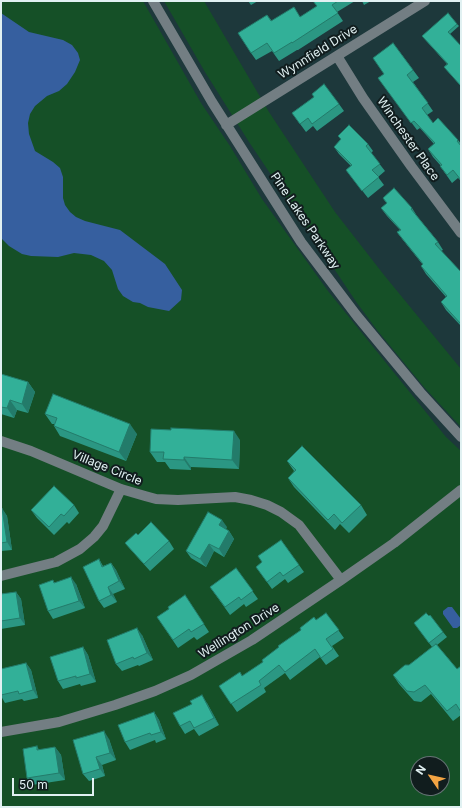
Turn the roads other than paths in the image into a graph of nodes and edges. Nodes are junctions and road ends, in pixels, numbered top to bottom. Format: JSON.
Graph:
{"nodes":[{"id":1,"x":153,"y":1,"type":"edge"},
{"id":2,"x":425,"y":1,"type":"edge"},
{"id":3,"x":337,"y":56,"type":"junction"},
{"id":4,"x":226,"y":125,"type":"junction"},
{"id":5,"x":461,"y":233,"type":"edge"},
{"id":6,"x":461,"y":437,"type":"edge"},
{"id":7,"x":1,"y":441,"type":"edge"},
{"id":8,"x":121,"y":490,"type":"junction"},
{"id":9,"x":461,"y":490,"type":"edge"},
{"id":10,"x":1,"y":576,"type":"edge"},
{"id":11,"x":341,"y":580,"type":"junction"},
{"id":12,"x":1,"y":732,"type":"edge"}],
"edges":[{"from":1,"to":4,"type":"street","name":"Pine Lakes Parkway"},
{"from":2,"to":3,"type":"street","name":"Wynnfield Drive"},
{"from":3,"to":4,"type":"street","name":"Wynnfield Drive"},
{"from":3,"to":5,"type":"street","name":"Winchester Place"},
{"from":4,"to":6,"type":"street","name":"Pine Lakes Parkway"},
{"from":7,"to":8,"type":"street","name":"Village Circle"},
{"from":8,"to":10,"type":"street"},
{"from":8,"to":11,"type":"street","name":"Village Circle"},
{"from":9,"to":11,"type":"street","name":"Wellington Drive"},
{"from":11,"to":12,"type":"street","name":"Wellington Drive"}]}
